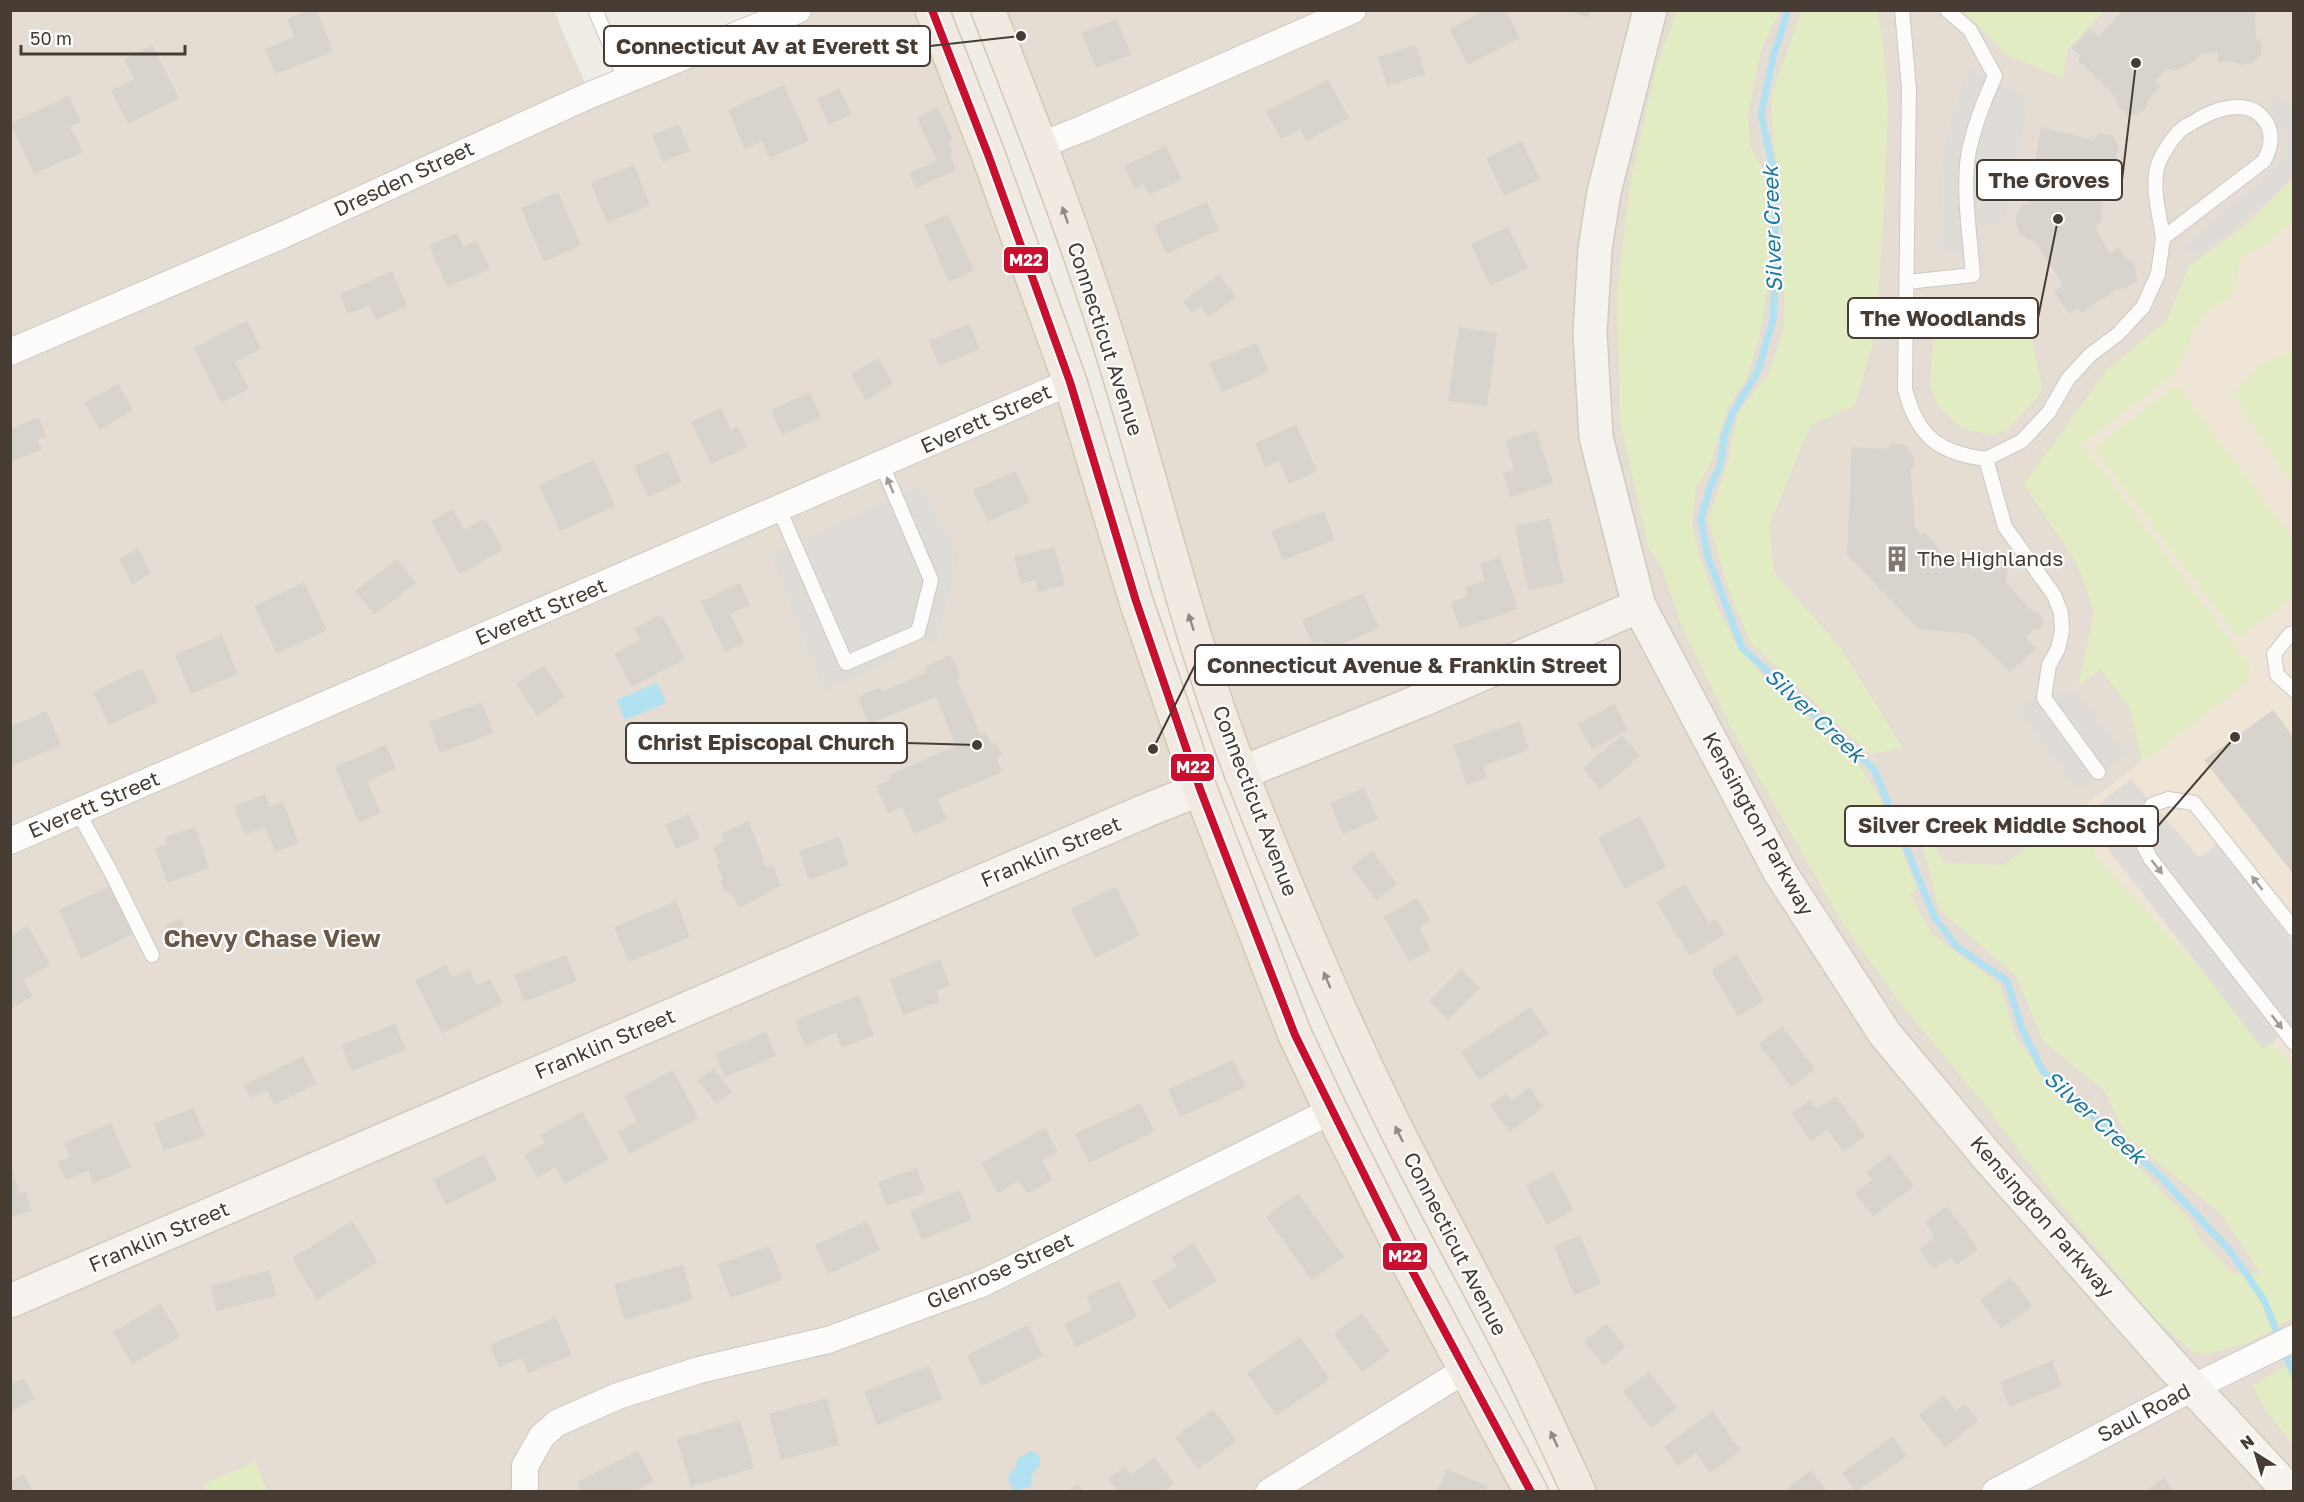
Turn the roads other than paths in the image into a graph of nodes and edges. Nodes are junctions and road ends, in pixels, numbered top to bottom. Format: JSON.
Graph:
{"nodes":[{"id":1,"x":595,"y":10,"type":"edge"},
{"id":2,"x":798,"y":10,"type":"edge"},
{"id":3,"x":932,"y":10,"type":"edge"},
{"id":4,"x":988,"y":10,"type":"edge"},
{"id":5,"x":1353,"y":10,"type":"edge"},
{"id":6,"x":1650,"y":10,"type":"edge"},
{"id":7,"x":1902,"y":10,"type":"edge"},
{"id":8,"x":1947,"y":10,"type":"edge"},
{"id":9,"x":626,"y":81,"type":"junction"},
{"id":10,"x":1041,"y":145,"type":"junction"},
{"id":11,"x":2163,"y":238,"type":"junction"},
{"id":12,"x":1907,"y":282,"type":"junction"},
{"id":13,"x":10,"y":352,"type":"edge"},
{"id":14,"x":1070,"y":382,"type":"junction"},
{"id":15,"x":1986,"y":459,"type":"junction"},
{"id":16,"x":882,"y":465,"type":"junction"},
{"id":17,"x":779,"y":509,"type":"junction"},
{"id":18,"x":1639,"y":606,"type":"junction"},
{"id":19,"x":2294,"y":633,"type":"edge"},
{"id":20,"x":1159,"y":668,"type":"junction"},
{"id":21,"x":2294,"y":690,"type":"edge"},
{"id":22,"x":1241,"y":772,"type":"junction"},
{"id":23,"x":2098,"y":772,"type":"dead end"},
{"id":24,"x":1200,"y":789,"type":"junction"},
{"id":25,"x":78,"y":812,"type":"junction"},
{"id":26,"x":10,"y":841,"type":"edge"},
{"id":27,"x":1304,"y":926,"type":"junction"},
{"id":28,"x":2294,"y":929,"type":"edge"},
{"id":29,"x":152,"y":955,"type":"dead end"},
{"id":30,"x":2294,"y":1043,"type":"edge"},
{"id":31,"x":1331,"y":1111,"type":"junction"},
{"id":32,"x":10,"y":1301,"type":"edge"},
{"id":33,"x":2294,"y":1338,"type":"edge"},
{"id":34,"x":1465,"y":1370,"type":"junction"},
{"id":35,"x":2192,"y":1388,"type":"junction"},
{"id":36,"x":525,"y":1491,"type":"edge"},
{"id":37,"x":1269,"y":1491,"type":"edge"},
{"id":38,"x":1531,"y":1491,"type":"edge"},
{"id":39,"x":1579,"y":1491,"type":"edge"},
{"id":40,"x":1995,"y":1491,"type":"edge"},
{"id":41,"x":2290,"y":1491,"type":"edge"}],
"edges":[{"from":1,"to":9,"type":"lane"},
{"from":2,"to":9,"type":"street","name":"Dresden Street"},
{"from":3,"to":14,"type":"main road"},
{"from":4,"to":10,"type":"main road","name":"Connecticut Avenue"},
{"from":5,"to":10,"type":"street"},
{"from":6,"to":18,"type":"street","name":"Kensington Parkway"},
{"from":7,"to":12,"type":"lane"},
{"from":8,"to":12,"type":"lane"},
{"from":9,"to":13,"type":"street","name":"Dresden Street"},
{"from":22,"to":10,"type":"main road","name":"Connecticut Avenue","one_way":true},
{"from":11,"to":11,"type":"lane"},
{"from":11,"to":15,"type":"lane"},
{"from":12,"to":15,"type":"lane"},
{"from":14,"to":16,"type":"street","name":"Everett Street"},
{"from":14,"to":20,"type":"main road"},
{"from":15,"to":23,"type":"lane"},
{"from":16,"to":17,"type":"street","name":"Everett Street"},
{"from":17,"to":16,"type":"lane","one_way":true},
{"from":17,"to":25,"type":"street","name":"Everett Street"},
{"from":18,"to":22,"type":"street"},
{"from":18,"to":35,"type":"street","name":"Kensington Parkway"},
{"from":19,"to":21,"type":"lane"},
{"from":20,"to":22,"type":"main road"},
{"from":20,"to":24,"type":"main road"},
{"from":22,"to":27,"type":"main road","name":"Connecticut Avenue"},
{"from":24,"to":27,"type":"main road"},
{"from":24,"to":31,"type":"main road"},
{"from":24,"to":32,"type":"street","name":"Franklin Street"},
{"from":25,"to":26,"type":"street","name":"Everett Street"},
{"from":25,"to":29,"type":"lane"},
{"from":39,"to":27,"type":"main road","name":"Connecticut Avenue","one_way":true},
{"from":28,"to":30,"type":"lane","one_way":true},
{"from":31,"to":34,"type":"main road"},
{"from":31,"to":36,"type":"street","name":"Glenrose Street"},
{"from":33,"to":35,"type":"street","name":"Saul Road"},
{"from":34,"to":37,"type":"street"},
{"from":34,"to":38,"type":"main road"},
{"from":35,"to":40,"type":"street","name":"Saul Road"},
{"from":35,"to":41,"type":"street","name":"Kensington Parkway"}]}
